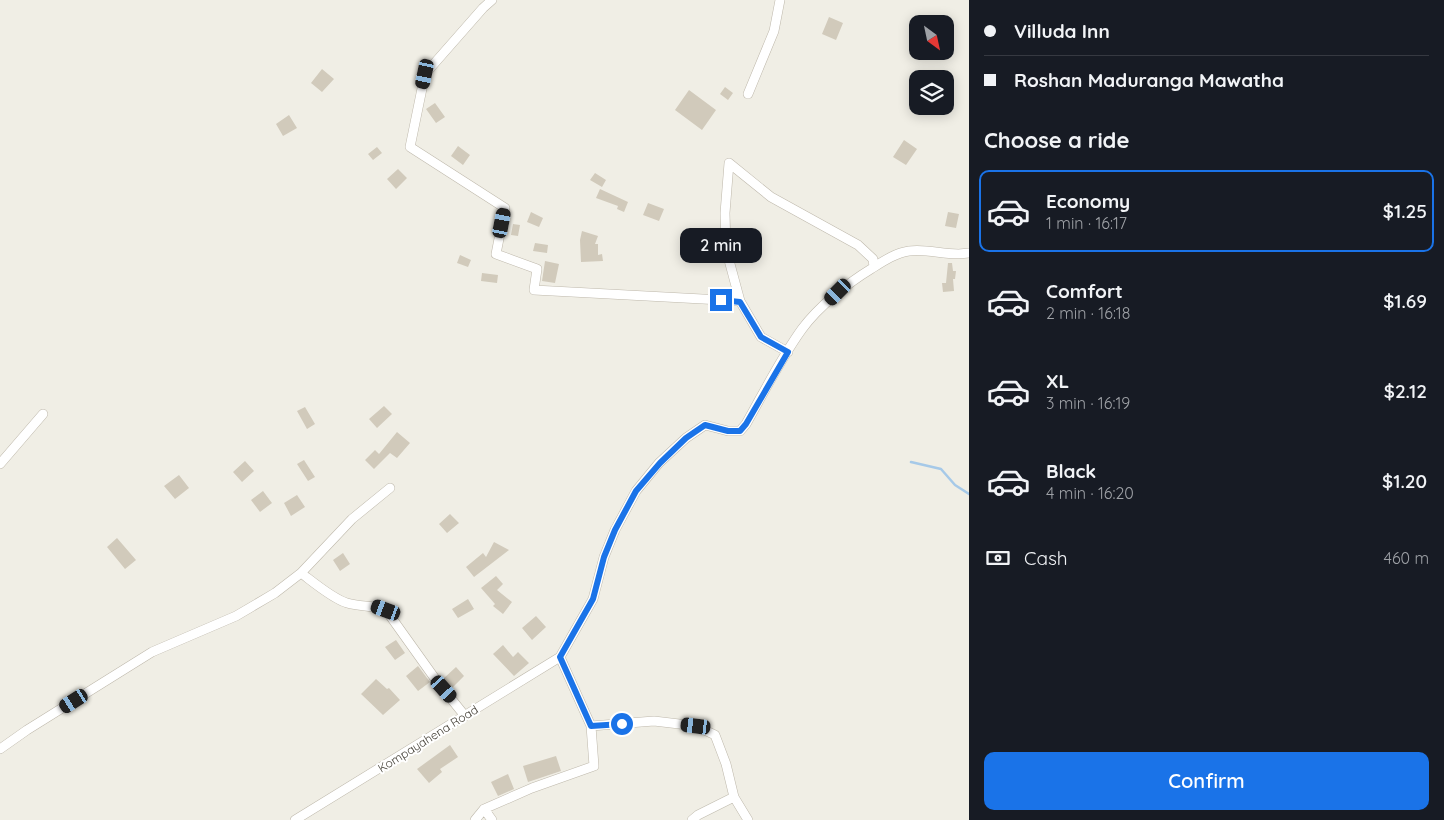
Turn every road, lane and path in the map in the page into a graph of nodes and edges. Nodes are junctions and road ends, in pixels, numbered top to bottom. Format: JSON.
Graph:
{"nodes":[{"id":1,"x":492,"y":0,"type":"edge"},
{"id":2,"x":780,"y":0,"type":"edge"},
{"id":3,"x":748,"y":94,"type":"dead end"},
{"id":4,"x":969,"y":253,"type":"edge"},
{"id":5,"x":874,"y":267,"type":"junction"},
{"id":6,"x":740,"y":302,"type":"junction"},
{"id":7,"x":788,"y":352,"type":"junction"},
{"id":8,"x":43,"y":414,"type":"dead end"},
{"id":9,"x":0,"y":464,"type":"edge"},
{"id":10,"x":390,"y":488,"type":"dead end"},
{"id":11,"x":301,"y":573,"type":"junction"},
{"id":12,"x":560,"y":657,"type":"junction"},
{"id":13,"x":465,"y":716,"type":"junction"},
{"id":14,"x":591,"y":726,"type":"junction"},
{"id":15,"x":0,"y":749,"type":"edge"},
{"id":16,"x":734,"y":797,"type":"junction"},
{"id":17,"x":484,"y":809,"type":"junction"},
{"id":18,"x":296,"y":820,"type":"edge"},
{"id":19,"x":475,"y":820,"type":"edge"},
{"id":20,"x":492,"y":820,"type":"edge"},
{"id":21,"x":692,"y":820,"type":"edge"},
{"id":22,"x":748,"y":820,"type":"edge"}],
"edges":[{"from":1,"to":6,"type":"street"},
{"from":2,"to":3,"type":"street"},
{"from":4,"to":5,"type":"street","name":"Kompayahena Road"},
{"from":5,"to":6,"type":"street"},
{"from":5,"to":7,"type":"street","name":"Kompayahena Road"},
{"from":6,"to":7,"type":"street"},
{"from":7,"to":12,"type":"street","name":"Kompayahena Road"},
{"from":8,"to":9,"type":"street"},
{"from":10,"to":11,"type":"street"},
{"from":11,"to":13,"type":"street"},
{"from":11,"to":15,"type":"street"},
{"from":12,"to":13,"type":"street","name":"Kompayahena Road"},
{"from":12,"to":14,"type":"street"},
{"from":13,"to":18,"type":"street","name":"Kompayahena Road"},
{"from":14,"to":16,"type":"street"},
{"from":14,"to":17,"type":"street"},
{"from":16,"to":21,"type":"street"},
{"from":16,"to":22,"type":"street"},
{"from":17,"to":19,"type":"street"},
{"from":17,"to":20,"type":"street"}]}
